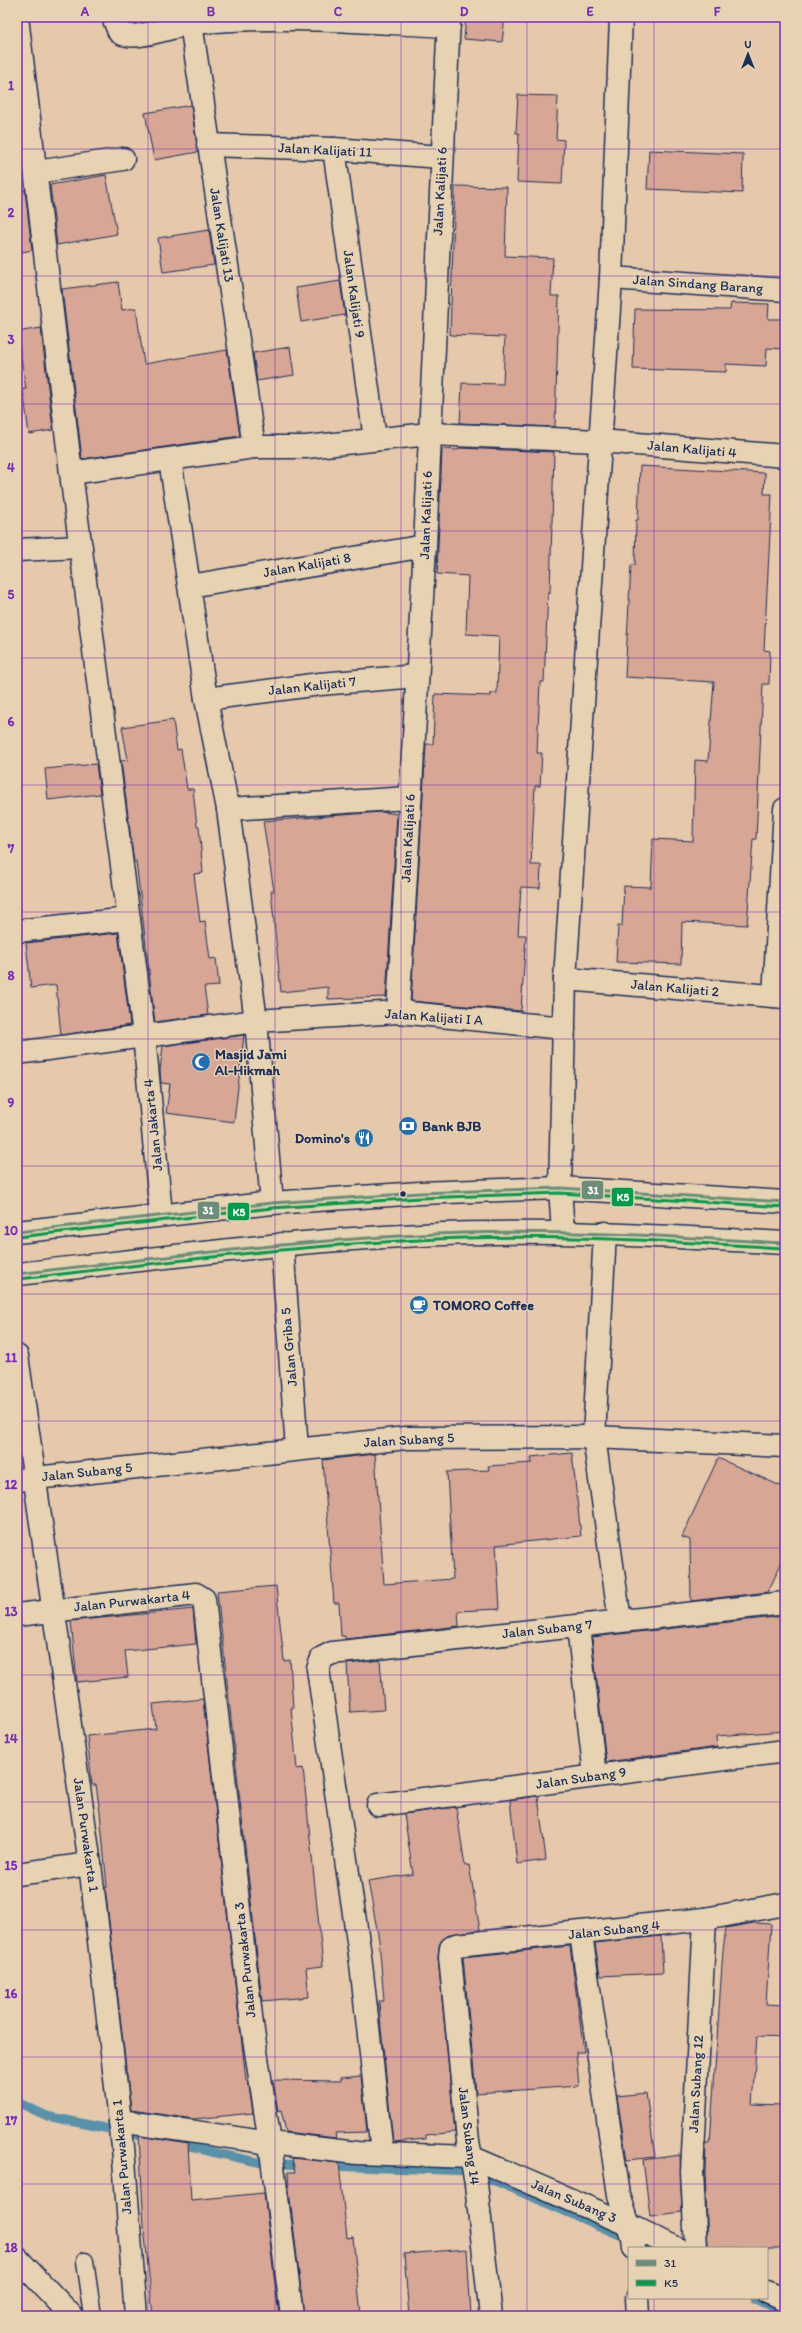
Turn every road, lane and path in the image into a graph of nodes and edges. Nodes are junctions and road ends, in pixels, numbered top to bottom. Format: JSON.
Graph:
{"nodes":[{"id":1,"x":17,"y":17,"type":"edge"},
{"id":2,"x":113,"y":17,"type":"edge"},
{"id":3,"x":621,"y":17,"type":"edge"},
{"id":4,"x":449,"y":22,"type":"edge"},
{"id":5,"x":190,"y":23,"type":"junction"},
{"id":6,"x":208,"y":145,"type":"junction"},
{"id":7,"x":334,"y":149,"type":"junction"},
{"id":8,"x":441,"y":157,"type":"junction"},
{"id":9,"x":123,"y":159,"type":"dead end"},
{"id":10,"x":36,"y":172,"type":"junction"},
{"id":11,"x":611,"y":278,"type":"junction"},
{"id":12,"x":785,"y":290,"type":"edge"},
{"id":13,"x":429,"y":434,"type":"junction"},
{"id":14,"x":375,"y":440,"type":"junction"},
{"id":15,"x":600,"y":441,"type":"junction"},
{"id":16,"x":254,"y":447,"type":"junction"},
{"id":17,"x":785,"y":456,"type":"edge"},
{"id":18,"x":170,"y":459,"type":"junction"},
{"id":19,"x":71,"y":473,"type":"junction"},
{"id":20,"x":425,"y":546,"type":"junction"},
{"id":21,"x":81,"y":547,"type":"junction"},
{"id":22,"x":17,"y":550,"type":"edge"},
{"id":23,"x":190,"y":586,"type":"junction"},
{"id":24,"x":418,"y":676,"type":"junction"},
{"id":25,"x":206,"y":699,"type":"junction"},
{"id":26,"x":410,"y":798,"type":"junction"},
{"id":27,"x":228,"y":809,"type":"junction"},
{"id":28,"x":785,"y":810,"type":"edge"},
{"id":29,"x":129,"y":920,"type":"junction"},
{"id":30,"x":17,"y":931,"type":"edge"},
{"id":31,"x":565,"y":979,"type":"junction"},
{"id":32,"x":780,"y":997,"type":"edge"},
{"id":33,"x":398,"y":1012,"type":"junction"},
{"id":34,"x":256,"y":1021,"type":"junction"},
{"id":35,"x":564,"y":1028,"type":"junction"},
{"id":36,"x":144,"y":1035,"type":"junction"},
{"id":37,"x":17,"y":1053,"type":"edge"},
{"id":38,"x":560,"y":1188,"type":"junction"},
{"id":39,"x":785,"y":1202,"type":"edge"},
{"id":40,"x":272,"y":1203,"type":"junction"},
{"id":41,"x":161,"y":1214,"type":"junction"},
{"id":42,"x":17,"y":1232,"type":"edge"},
{"id":43,"x":563,"y":1232,"type":"junction"},
{"id":44,"x":605,"y":1232,"type":"junction"},
{"id":45,"x":785,"y":1243,"type":"edge"},
{"id":46,"x":282,"y":1244,"type":"junction"},
{"id":47,"x":17,"y":1274,"type":"edge"},
{"id":48,"x":17,"y":1356,"type":"edge"},
{"id":49,"x":594,"y":1437,"type":"junction"},
{"id":50,"x":785,"y":1446,"type":"edge"},
{"id":51,"x":297,"y":1449,"type":"junction"},
{"id":52,"x":26,"y":1479,"type":"edge"},
{"id":53,"x":785,"y":1603,"type":"edge"},
{"id":54,"x":205,"y":1604,"type":"joint"},
{"id":55,"x":54,"y":1610,"type":"junction"},
{"id":56,"x":17,"y":1615,"type":"edge"},
{"id":57,"x":620,"y":1621,"type":"junction"},
{"id":58,"x":578,"y":1626,"type":"junction"},
{"id":59,"x":785,"y":1751,"type":"edge"},
{"id":60,"x":595,"y":1776,"type":"junction"},
{"id":61,"x":378,"y":1805,"type":"dead end"},
{"id":62,"x":90,"y":1864,"type":"junction"},
{"id":63,"x":17,"y":1874,"type":"edge"},
{"id":64,"x":785,"y":1904,"type":"edge"},
{"id":65,"x":705,"y":1919,"type":"junction"},
{"id":66,"x":581,"y":1934,"type":"junction"},
{"id":67,"x":450,"y":1956,"type":"joint"},
{"id":68,"x":121,"y":2132,"type":"junction"},
{"id":69,"x":382,"y":2153,"type":"junction"},
{"id":70,"x":272,"y":2157,"type":"junction"},
{"id":71,"x":473,"y":2170,"type":"junction"},
{"id":72,"x":632,"y":2237,"type":"edge"},
{"id":73,"x":672,"y":2247,"type":"edge"},
{"id":74,"x":696,"y":2247,"type":"edge"},
{"id":75,"x":17,"y":2258,"type":"edge"},
{"id":76,"x":85,"y":2261,"type":"dead end"},
{"id":77,"x":768,"y":2292,"type":"edge"},
{"id":78,"x":637,"y":2299,"type":"edge"},
{"id":79,"x":785,"y":2300,"type":"edge"},
{"id":80,"x":72,"y":2316,"type":"edge"},
{"id":81,"x":93,"y":2316,"type":"edge"},
{"id":82,"x":136,"y":2316,"type":"edge"},
{"id":83,"x":292,"y":2316,"type":"edge"},
{"id":84,"x":491,"y":2316,"type":"edge"},
{"id":85,"x":638,"y":2316,"type":"edge"}],
"edges":[{"from":1,"to":10,"type":"street","name":"Jalan Jakarta 4"},
{"from":2,"to":5,"type":"street"},
{"from":3,"to":11,"type":"street"},
{"from":4,"to":5,"type":"street"},
{"from":4,"to":8,"type":"street","name":"Jalan Kalijati 6"},
{"from":5,"to":6,"type":"street","name":"Jalan Kalijati 13"},
{"from":6,"to":7,"type":"street","name":"Jalan Kalijati 11"},
{"from":6,"to":16,"type":"street","name":"Jalan Kalijati 13"},
{"from":7,"to":8,"type":"street","name":"Jalan Kalijati 11"},
{"from":7,"to":14,"type":"street","name":"Jalan Kalijati 9"},
{"from":8,"to":13,"type":"street","name":"Jalan Kalijati 6"},
{"from":9,"to":10,"type":"street"},
{"from":10,"to":19,"type":"street","name":"Jalan Jakarta 4"},
{"from":11,"to":12,"type":"street","name":"Jalan Sindang Barang"},
{"from":11,"to":15,"type":"street"},
{"from":13,"to":14,"type":"street","name":"Jalan Kalijati 4"},
{"from":13,"to":15,"type":"street","name":"Jalan Kalijati 4"},
{"from":13,"to":20,"type":"street","name":"Jalan Kalijati 6"},
{"from":14,"to":16,"type":"street","name":"Jalan Kalijati 4"},
{"from":15,"to":17,"type":"street","name":"Jalan Kalijati 4"},
{"from":15,"to":31,"type":"street"},
{"from":16,"to":18,"type":"street","name":"Jalan Kalijati 4"},
{"from":18,"to":19,"type":"street","name":"Jalan Kalijati 4"},
{"from":18,"to":23,"type":"street"},
{"from":19,"to":21,"type":"street","name":"Jalan Jakarta 4"},
{"from":20,"to":23,"type":"street","name":"Jalan Kalijati 8"},
{"from":20,"to":24,"type":"street","name":"Jalan Kalijati 6"},
{"from":21,"to":22,"type":"street"},
{"from":21,"to":29,"type":"street","name":"Jalan Jakarta 4"},
{"from":23,"to":25,"type":"street"},
{"from":24,"to":25,"type":"street","name":"Jalan Kalijati 7"},
{"from":24,"to":26,"type":"street","name":"Jalan Kalijati 6"},
{"from":25,"to":27,"type":"street"},
{"from":26,"to":27,"type":"street"},
{"from":26,"to":33,"type":"street","name":"Jalan Kalijati 6"},
{"from":27,"to":34,"type":"street"},
{"from":28,"to":32,"type":"street"},
{"from":29,"to":30,"type":"street"},
{"from":29,"to":36,"type":"street","name":"Jalan Jakarta 4"},
{"from":31,"to":32,"type":"street","name":"Jalan Kalijati 2"},
{"from":31,"to":35,"type":"street"},
{"from":33,"to":34,"type":"street","name":"Jalan Kalijati I A"},
{"from":33,"to":35,"type":"street","name":"Jalan Kalijati I A"},
{"from":34,"to":36,"type":"street","name":"Jalan Kalijati I A"},
{"from":34,"to":40,"type":"street"},
{"from":35,"to":38,"type":"street"},
{"from":36,"to":37,"type":"street","name":"Jalan Kalijati I A"},
{"from":36,"to":41,"type":"street","name":"Jalan Jakarta 4"},
{"from":38,"to":39,"type":"street"},
{"from":38,"to":40,"type":"street"},
{"from":38,"to":43,"type":"street"},
{"from":40,"to":41,"type":"street"},
{"from":41,"to":42,"type":"street"},
{"from":43,"to":44,"type":"street"},
{"from":43,"to":46,"type":"street"},
{"from":44,"to":45,"type":"street"},
{"from":44,"to":49,"type":"street"},
{"from":46,"to":47,"type":"street"},
{"from":46,"to":51,"type":"street","name":"Jalan Griba 5"},
{"from":48,"to":52,"type":"street","name":"Jalan Purwakarta 1"},
{"from":49,"to":50,"type":"street","name":"Jalan Subang 5"},
{"from":49,"to":51,"type":"street","name":"Jalan Subang 5"},
{"from":49,"to":57,"type":"street"},
{"from":51,"to":52,"type":"street","name":"Jalan Subang 5"},
{"from":52,"to":55,"type":"street","name":"Jalan Purwakarta 1"},
{"from":53,"to":57,"type":"street","name":"Jalan Subang 7"},
{"from":54,"to":55,"type":"street","name":"Jalan Purwakarta 4"},
{"from":54,"to":70,"type":"street","name":"Jalan Purwakarta 3"},
{"from":55,"to":56,"type":"street"},
{"from":55,"to":62,"type":"street","name":"Jalan Purwakarta 1"},
{"from":57,"to":58,"type":"street","name":"Jalan Subang 7"},
{"from":58,"to":60,"type":"street"},
{"from":58,"to":69,"type":"street","name":"Jalan Subang 7"},
{"from":59,"to":60,"type":"street","name":"Jalan Subang 9"},
{"from":60,"to":61,"type":"street","name":"Jalan Subang 9"},
{"from":62,"to":63,"type":"street"},
{"from":62,"to":68,"type":"street","name":"Jalan Purwakarta 1"},
{"from":64,"to":65,"type":"street","name":"Jalan Subang 4"},
{"from":65,"to":66,"type":"street","name":"Jalan Subang 4"},
{"from":65,"to":74,"type":"street","name":"Jalan Subang 12"},
{"from":66,"to":67,"type":"street","name":"Jalan Subang 4"},
{"from":66,"to":72,"type":"street"},
{"from":67,"to":71,"type":"street","name":"Jalan Subang 14"},
{"from":68,"to":70,"type":"street"},
{"from":68,"to":82,"type":"street","name":"Jalan Purwakarta 1"},
{"from":69,"to":70,"type":"street"},
{"from":69,"to":71,"type":"street"},
{"from":70,"to":83,"type":"street","name":"Jalan Purwakarta 3"},
{"from":71,"to":72,"type":"street","name":"Jalan Subang 3"},
{"from":71,"to":84,"type":"street","name":"Jalan Subang 14"},
{"from":72,"to":73,"type":"street","name":"Jalan Subang 3"},
{"from":75,"to":80,"type":"street"},
{"from":76,"to":81,"type":"lane"},
{"from":77,"to":79,"type":"street"},
{"from":78,"to":85,"type":"street"}]}
